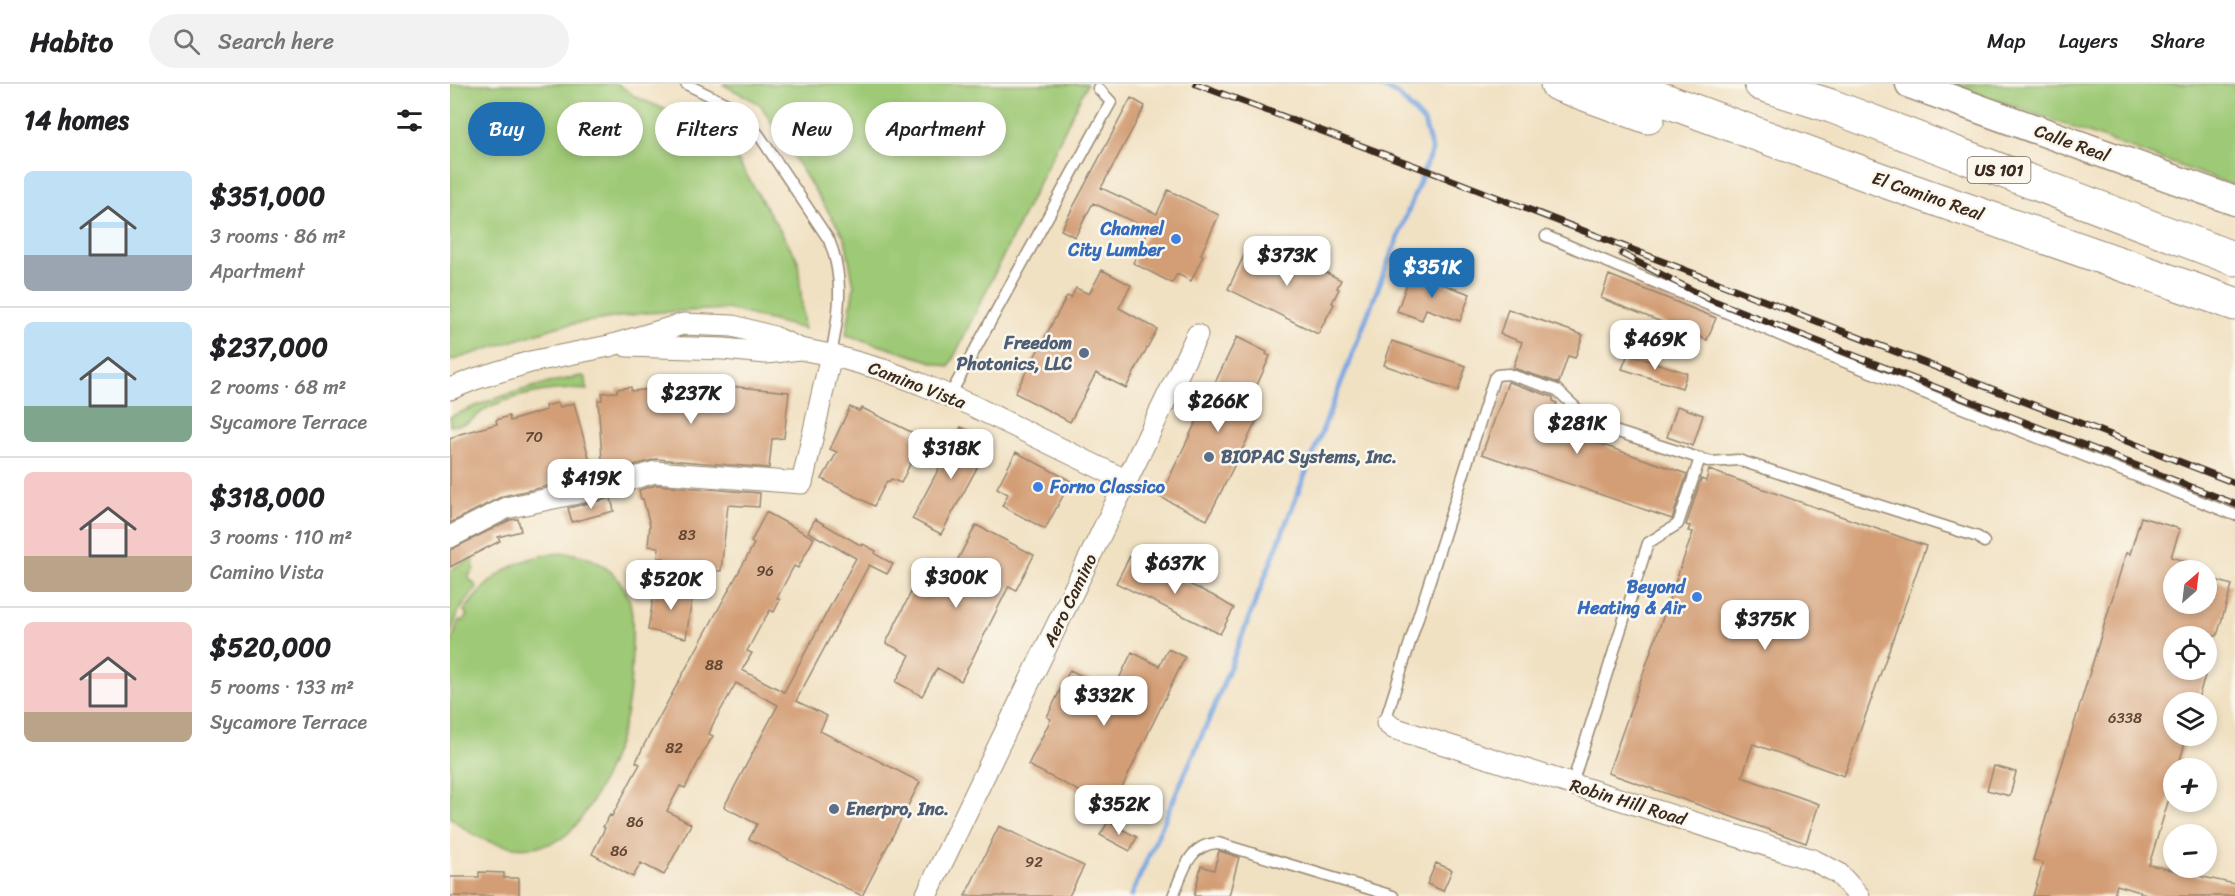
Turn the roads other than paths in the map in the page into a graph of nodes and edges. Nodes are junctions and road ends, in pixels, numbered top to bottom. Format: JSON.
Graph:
{"nodes":[{"id":1,"x":686,"y":84,"type":"edge"},
{"id":2,"x":1557,"y":84,"type":"edge"},
{"id":3,"x":1622,"y":84,"type":"edge"},
{"id":4,"x":1761,"y":84,"type":"edge"},
{"id":5,"x":1910,"y":84,"type":"edge"},
{"id":6,"x":1098,"y":88,"type":"dead end"},
{"id":7,"x":1890,"y":183,"type":"junction"},
{"id":8,"x":2235,"y":201,"type":"edge"},
{"id":9,"x":1546,"y":236,"type":"dead end"},
{"id":10,"x":2235,"y":259,"type":"edge"},
{"id":11,"x":2235,"y":304,"type":"edge"},
{"id":12,"x":1197,"y":335,"type":"dead end"},
{"id":13,"x":831,"y":355,"type":"junction"},
{"id":14,"x":450,"y":389,"type":"edge"},
{"id":15,"x":950,"y":396,"type":"junction"},
{"id":16,"x":1700,"y":458,"type":"junction"},
{"id":17,"x":1127,"y":481,"type":"junction"},
{"id":18,"x":2235,"y":515,"type":"edge"},
{"id":19,"x":450,"y":537,"type":"edge"},
{"id":20,"x":1984,"y":542,"type":"dead end"},
{"id":21,"x":1387,"y":723,"type":"joint"},
{"id":22,"x":1572,"y":784,"type":"junction"},
{"id":23,"x":926,"y":896,"type":"edge"},
{"id":24,"x":1173,"y":896,"type":"edge"},
{"id":25,"x":1393,"y":896,"type":"edge"},
{"id":26,"x":1859,"y":896,"type":"edge"}],
"edges":[{"from":1,"to":13,"type":"lane"},
{"from":2,"to":7,"type":"highway"},
{"from":3,"to":7,"type":"highway","name":"El Camino Real","number":"US 101"},
{"from":4,"to":10,"type":"highway","number":"US 101"},
{"from":5,"to":8,"type":"main road","name":"Calle Real"},
{"from":6,"to":15,"type":"lane"},
{"from":7,"to":11,"type":"highway","name":"El Camino Real","number":"US 101"},
{"from":9,"to":18,"type":"lane"},
{"from":12,"to":17,"type":"street","name":"Aero Camino"},
{"from":13,"to":14,"type":"street","name":"Camino Vista"},
{"from":13,"to":15,"type":"street","name":"Camino Vista"},
{"from":13,"to":19,"type":"street"},
{"from":15,"to":17,"type":"street","name":"Camino Vista"},
{"from":16,"to":20,"type":"lane"},
{"from":16,"to":21,"type":"lane"},
{"from":16,"to":22,"type":"lane"},
{"from":17,"to":23,"type":"street","name":"Aero Camino"},
{"from":21,"to":22,"type":"street","name":"Robin Hill Road"},
{"from":22,"to":26,"type":"street","name":"Robin Hill Road"},
{"from":24,"to":25,"type":"lane"}]}
